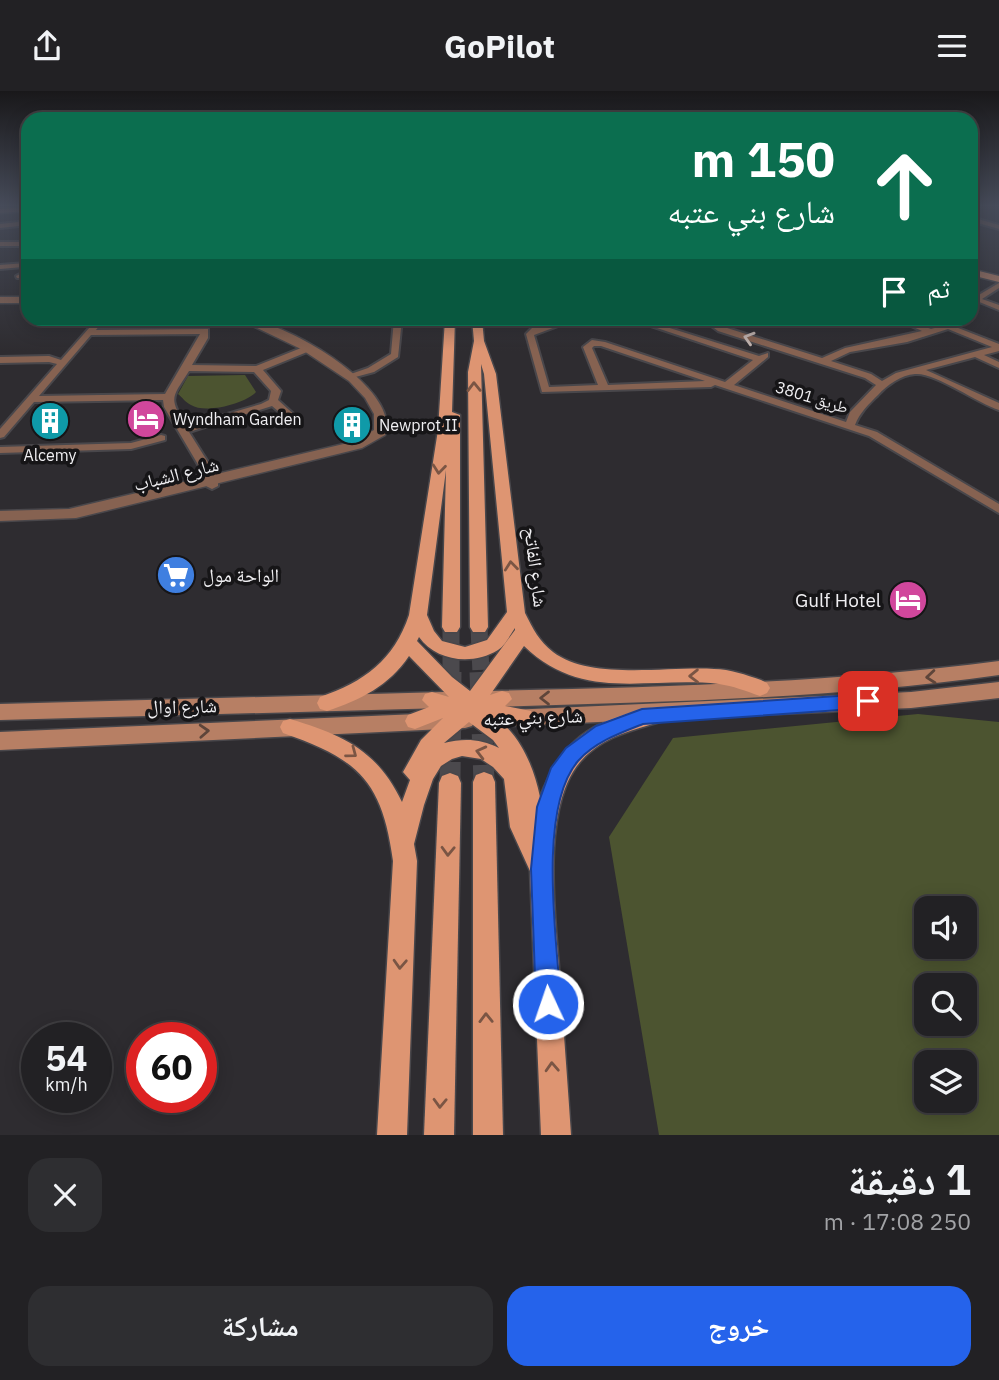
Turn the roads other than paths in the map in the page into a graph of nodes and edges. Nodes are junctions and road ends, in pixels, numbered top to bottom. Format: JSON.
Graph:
{"nodes":[{"id":1,"x":0,"y":267,"type":"edge"},
{"id":2,"x":21,"y":270,"type":"edge"},
{"id":3,"x":978,"y":271,"type":"edge"},
{"id":4,"x":999,"y":277,"type":"edge"},
{"id":5,"x":999,"y":285,"type":"edge"},
{"id":6,"x":986,"y":293,"type":"junction"},
{"id":7,"x":999,"y":297,"type":"edge"},
{"id":8,"x":978,"y":298,"type":"edge"},
{"id":9,"x":0,"y":300,"type":"edge"},
{"id":10,"x":21,"y":300,"type":"edge"},
{"id":11,"x":978,"y":300,"type":"edge"},
{"id":12,"x":999,"y":307,"type":"edge"},
{"id":13,"x":94,"y":326,"type":"edge"},
{"id":14,"x":263,"y":326,"type":"edge"},
{"id":15,"x":397,"y":326,"type":"edge"},
{"id":16,"x":450,"y":326,"type":"edge"},
{"id":17,"x":478,"y":326,"type":"edge"},
{"id":18,"x":547,"y":326,"type":"edge"},
{"id":19,"x":660,"y":326,"type":"edge"},
{"id":20,"x":709,"y":326,"type":"edge"},
{"id":21,"x":720,"y":326,"type":"edge"},
{"id":22,"x":916,"y":326,"type":"edge"},
{"id":23,"x":930,"y":332,"type":"junction"},
{"id":24,"x":88,"y":333,"type":"junction"},
{"id":25,"x":686,"y":335,"type":"junction"},
{"id":26,"x":479,"y":341,"type":"junction"},
{"id":27,"x":778,"y":346,"type":"junction"},
{"id":28,"x":309,"y":348,"type":"junction"},
{"id":29,"x":999,"y":348,"type":"edge"},
{"id":30,"x":450,"y":352,"type":"junction"},
{"id":31,"x":977,"y":355,"type":"junction"},
{"id":32,"x":760,"y":359,"type":"junction"},
{"id":33,"x":0,"y":360,"type":"edge"},
{"id":34,"x":824,"y":362,"type":"junction"},
{"id":35,"x":63,"y":363,"type":"junction"},
{"id":36,"x":999,"y":365,"type":"edge"},
{"id":37,"x":186,"y":368,"type":"junction"},
{"id":38,"x":257,"y":369,"type":"junction"},
{"id":39,"x":916,"y":371,"type":"junction"},
{"id":40,"x":348,"y":375,"type":"junction"},
{"id":41,"x":723,"y":385,"type":"junction"},
{"id":42,"x":882,"y":385,"type":"junction"},
{"id":43,"x":604,"y":387,"type":"junction"},
{"id":44,"x":168,"y":397,"type":"junction"},
{"id":45,"x":31,"y":399,"type":"junction"},
{"id":46,"x":274,"y":401,"type":"junction"},
{"id":47,"x":996,"y":403,"type":"edge"},
{"id":48,"x":294,"y":419,"type":"dead end"},
{"id":49,"x":849,"y":424,"type":"junction"},
{"id":50,"x":183,"y":430,"type":"junction"},
{"id":51,"x":0,"y":435,"type":"edge"},
{"id":52,"x":161,"y":438,"type":"dead end"},
{"id":53,"x":0,"y":450,"type":"edge"},
{"id":54,"x":212,"y":482,"type":"junction"},
{"id":55,"x":999,"y":509,"type":"edge"},
{"id":56,"x":0,"y":516,"type":"edge"},
{"id":57,"x":516,"y":613,"type":"junction"},
{"id":58,"x":418,"y":615,"type":"junction"},
{"id":59,"x":450,"y":627,"type":"tunnel mouth"},
{"id":60,"x":480,"y":627,"type":"tunnel mouth"},
{"id":61,"x":524,"y":632,"type":"junction"},
{"id":62,"x":408,"y":643,"type":"junction"},
{"id":63,"x":999,"y":668,"type":"edge"},
{"id":64,"x":760,"y":688,"type":"junction"},
{"id":65,"x":999,"y":690,"type":"edge"},
{"id":66,"x":327,"y":703,"type":"junction"},
{"id":67,"x":468,"y":708,"type":"junction"},
{"id":68,"x":0,"y":712,"type":"edge"},
{"id":69,"x":659,"y":714,"type":"junction"},
{"id":70,"x":360,"y":723,"type":"joint"},
{"id":71,"x":290,"y":727,"type":"junction"},
{"id":72,"x":0,"y":741,"type":"edge"},
{"id":73,"x":484,"y":782,"type":"tunnel mouth"},
{"id":74,"x":450,"y":783,"type":"tunnel mouth"},
{"id":75,"x":403,"y":843,"type":"junction"},
{"id":76,"x":542,"y":869,"type":"junction"},
{"id":77,"x":392,"y":1135,"type":"edge"},
{"id":78,"x":439,"y":1135,"type":"edge"},
{"id":79,"x":488,"y":1135,"type":"edge"},
{"id":80,"x":556,"y":1135,"type":"edge"}],
"edges":[{"from":1,"to":2,"type":"street"},
{"from":3,"to":4,"type":"main road"},
{"from":5,"to":6,"type":"street"},
{"from":6,"to":7,"type":"street"},
{"from":6,"to":8,"type":"street"},
{"from":9,"to":10,"type":"street"},
{"from":11,"to":12,"type":"street"},
{"from":13,"to":24,"type":"street"},
{"from":14,"to":28,"type":"street","name":"شارع الشباب"},
{"from":15,"to":40,"type":"street"},
{"from":16,"to":30,"type":"main road"},
{"from":17,"to":26,"type":"main road","name":"شارع الفاتح"},
{"from":18,"to":43,"type":"street"},
{"from":19,"to":25,"type":"street"},
{"from":20,"to":25,"type":"street"},
{"from":27,"to":21,"type":"street","one_way":true},
{"from":22,"to":23,"type":"street"},
{"from":23,"to":29,"type":"street"},
{"from":23,"to":34,"type":"street"},
{"from":24,"to":35,"type":"street"},
{"from":24,"to":37,"type":"street"},
{"from":25,"to":32,"type":"street"},
{"from":57,"to":26,"type":"main road","name":"شارع الفاتح","one_way":true},
{"from":60,"to":26,"type":"main road","name":"شارع الفاتح","one_way":true},
{"from":27,"to":32,"type":"street"},
{"from":27,"to":34,"type":"street"},
{"from":28,"to":38,"type":"street"},
{"from":28,"to":40,"type":"street","name":"شارع الشباب"},
{"from":29,"to":31,"type":"street"},
{"from":30,"to":58,"type":"main road","one_way":true},
{"from":30,"to":59,"type":"main road"},
{"from":31,"to":36,"type":"street"},
{"from":31,"to":39,"type":"street"},
{"from":32,"to":41,"type":"street"},
{"from":33,"to":35,"type":"street"},
{"from":34,"to":42,"type":"street"},
{"from":35,"to":45,"type":"street"},
{"from":37,"to":38,"type":"street"},
{"from":37,"to":44,"type":"street"},
{"from":38,"to":46,"type":"street"},
{"from":39,"to":42,"type":"street"},
{"from":39,"to":47,"type":"street"},
{"from":40,"to":54,"type":"street","name":"شارع الشباب"},
{"from":41,"to":43,"type":"street"},
{"from":41,"to":43,"type":"street","name":"طريق 3801"},
{"from":41,"to":49,"type":"street","name":"طريق 3801"},
{"from":42,"to":49,"type":"street"},
{"from":44,"to":45,"type":"street"},
{"from":44,"to":50,"type":"street"},
{"from":45,"to":51,"type":"street"},
{"from":46,"to":48,"type":"street"},
{"from":46,"to":50,"type":"street"},
{"from":49,"to":55,"type":"street","name":"طريق 3801"},
{"from":50,"to":54,"type":"street"},
{"from":52,"to":53,"type":"street"},
{"from":54,"to":56,"type":"street","name":"شارع الشباب"},
{"from":57,"to":58,"type":"main road"},
{"from":57,"to":61,"type":"main road","name":"شارع الفاتح"},
{"from":58,"to":62,"type":"main road"},
{"from":64,"to":61,"type":"main road","name":"شارع الفاتح","one_way":true},
{"from":61,"to":67,"type":"main road"},
{"from":62,"to":66,"type":"main road"},
{"from":62,"to":67,"type":"main road"},
{"from":63,"to":64,"type":"main road","name":"شارع بني عتبه","one_way":true},
{"from":64,"to":67,"type":"main road","name":"شارع بني عتبه","one_way":true},
{"from":65,"to":69,"type":"main road","name":"شارع بني عتبه"},
{"from":66,"to":67,"type":"main road","name":"شارع اوال"},
{"from":66,"to":68,"type":"main road","name":"شارع اوال"},
{"from":67,"to":69,"type":"main road","name":"شارع بني عتبه"},
{"from":67,"to":70,"type":"main road","name":"شارع بني عتبه"},
{"from":67,"to":75,"type":"main road"},
{"from":67,"to":76,"type":"main road"},
{"from":69,"to":76,"type":"main road"},
{"from":70,"to":71,"type":"main road","name":"شارع اوال"},
{"from":72,"to":71,"type":"main road","name":"شارع اوال","one_way":true},
{"from":71,"to":75,"type":"main road","one_way":true},
{"from":79,"to":73,"type":"main road","one_way":true},
{"from":74,"to":78,"type":"main road","one_way":true},
{"from":76,"to":75,"type":"main road","one_way":true},
{"from":75,"to":77,"type":"main road","one_way":true},
{"from":80,"to":76,"type":"main road","one_way":true}]}
